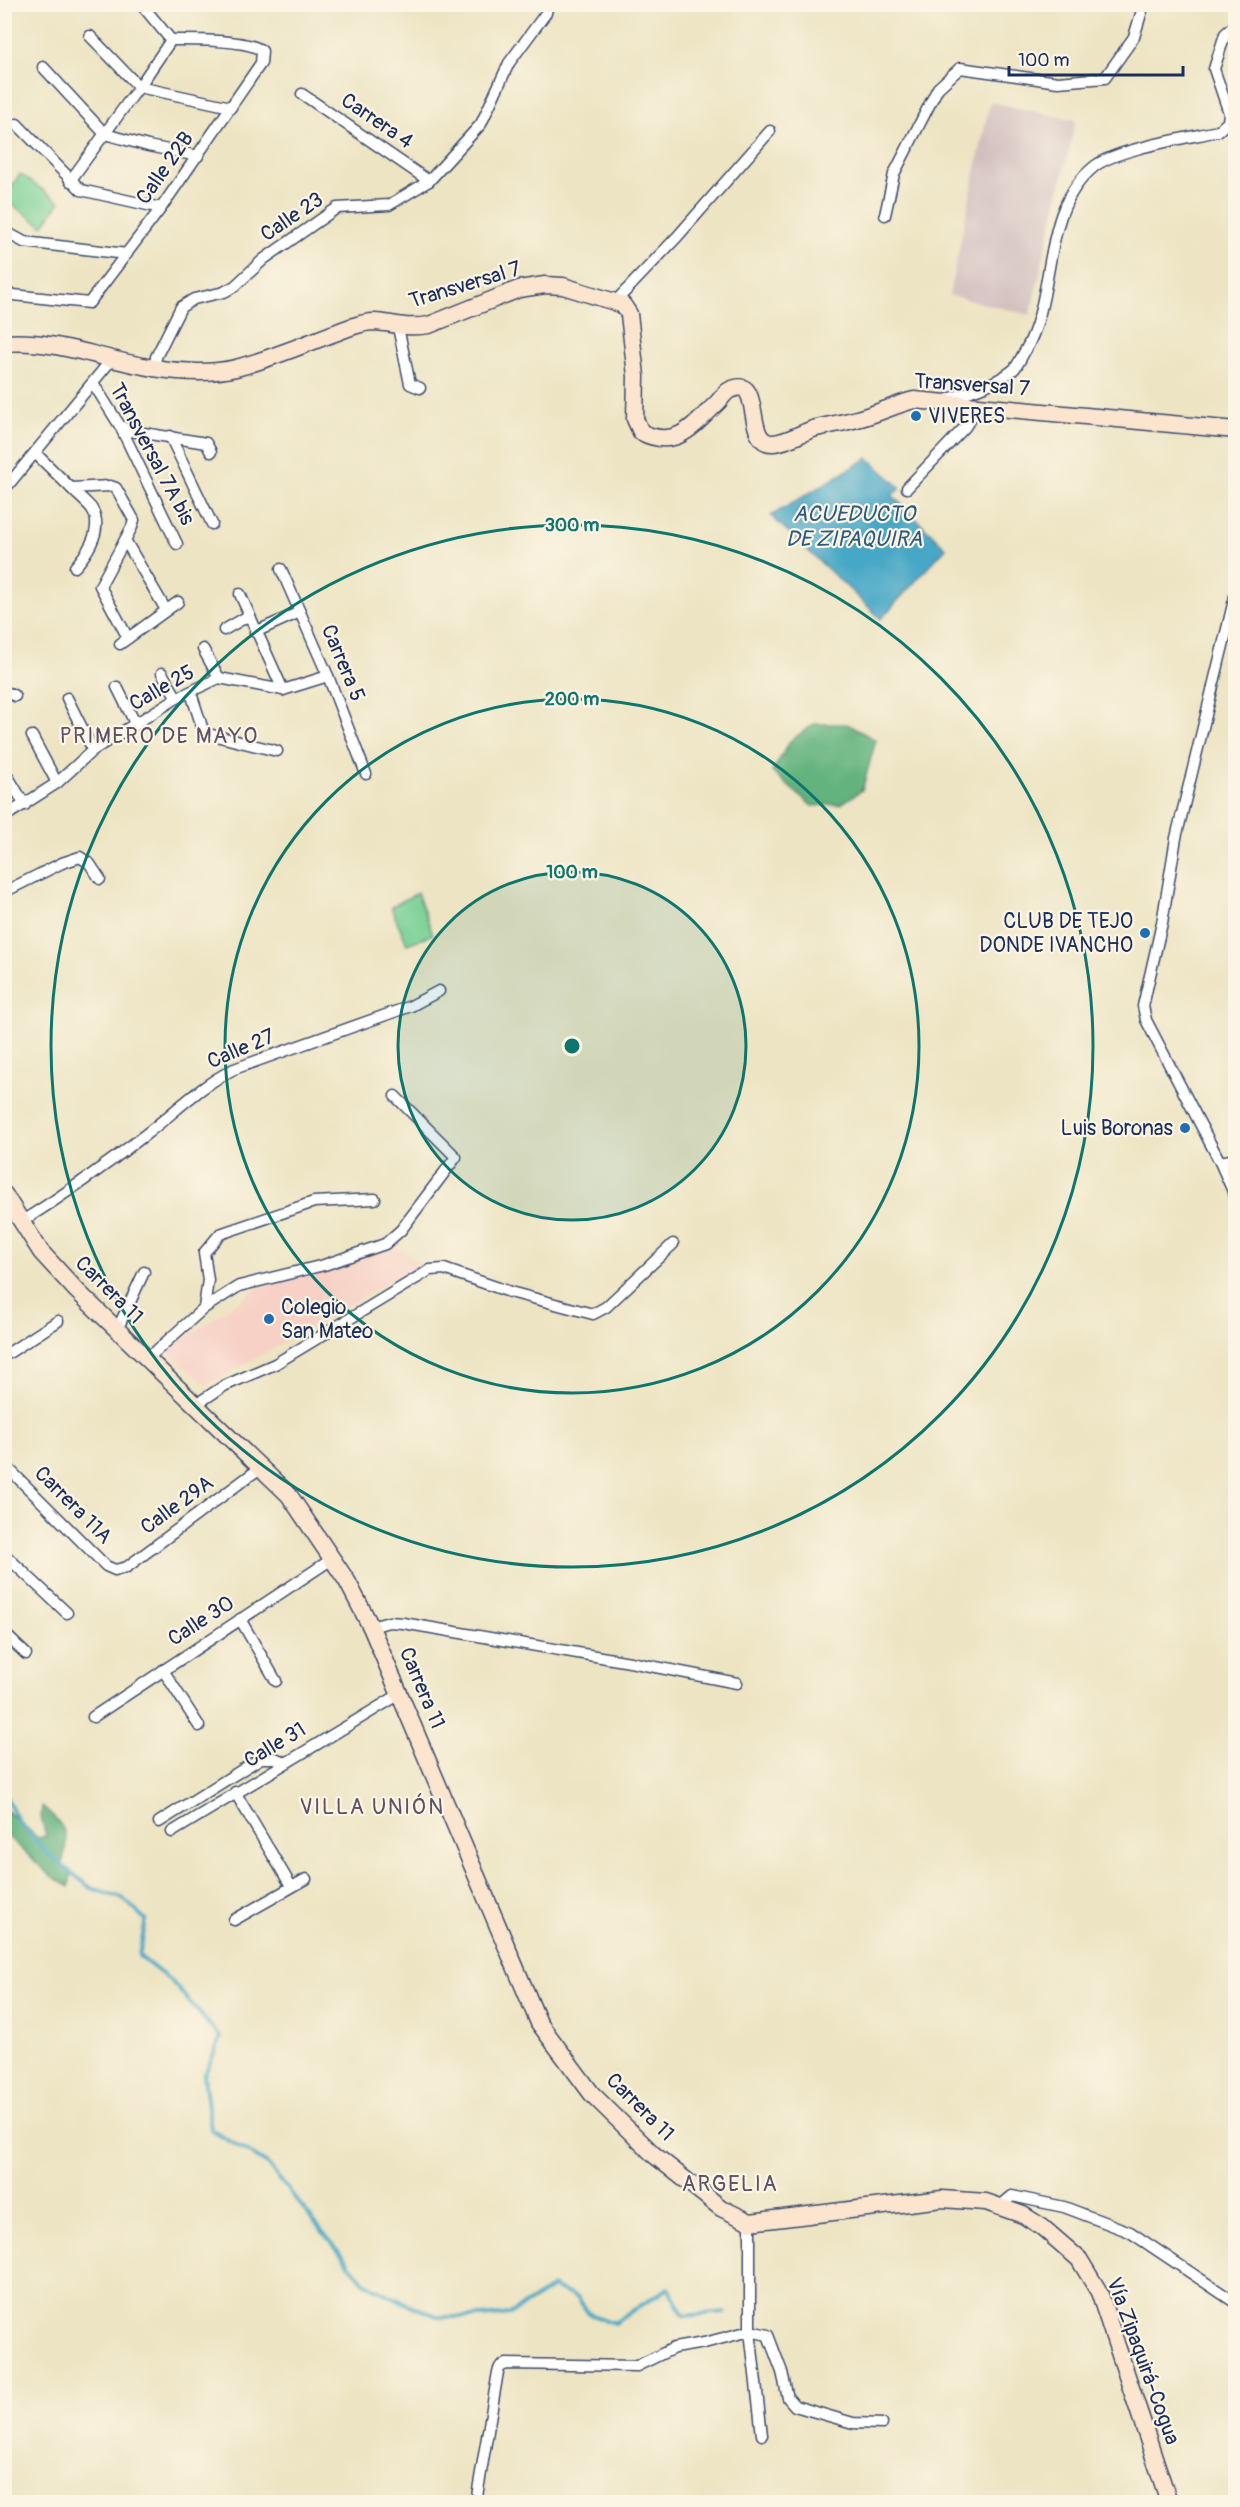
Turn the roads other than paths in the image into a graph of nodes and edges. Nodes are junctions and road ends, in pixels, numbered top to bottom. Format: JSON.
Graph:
{"nodes":[{"id":1,"x":141,"y":4,"type":"edge"},
{"id":2,"x":548,"y":4,"type":"edge"},
{"id":3,"x":1144,"y":4,"type":"edge"},
{"id":4,"x":1236,"y":24,"type":"edge"},
{"id":5,"x":90,"y":36,"type":"dead end"},
{"id":6,"x":171,"y":40,"type":"junction"},
{"id":7,"x":44,"y":67,"type":"dead end"},
{"id":8,"x":139,"y":87,"type":"junction"},
{"id":9,"x":302,"y":94,"type":"dead end"},
{"id":10,"x":231,"y":107,"type":"junction"},
{"id":11,"x":17,"y":124,"type":"dead end"},
{"id":12,"x":771,"y":132,"type":"dead end"},
{"id":13,"x":105,"y":134,"type":"junction"},
{"id":14,"x":198,"y":156,"type":"junction"},
{"id":15,"x":70,"y":181,"type":"junction"},
{"id":16,"x":429,"y":181,"type":"junction"},
{"id":17,"x":161,"y":208,"type":"junction"},
{"id":18,"x":885,"y":215,"type":"dead end"},
{"id":19,"x":4,"y":231,"type":"edge"},
{"id":20,"x":126,"y":254,"type":"junction"},
{"id":21,"x":4,"y":294,"type":"edge"},
{"id":22,"x":615,"y":302,"type":"junction"},
{"id":23,"x":398,"y":327,"type":"junction"},
{"id":24,"x":4,"y":343,"type":"edge"},
{"id":25,"x":112,"y":359,"type":"junction"},
{"id":26,"x":155,"y":369,"type":"junction"},
{"id":27,"x":93,"y":383,"type":"junction"},
{"id":28,"x":420,"y":388,"type":"dead end"},
{"id":29,"x":943,"y":401,"type":"junction"},
{"id":30,"x":978,"y":407,"type":"junction"},
{"id":31,"x":120,"y":426,"type":"junction"},
{"id":32,"x":1236,"y":430,"type":"edge"},
{"id":33,"x":170,"y":436,"type":"junction"},
{"id":34,"x":211,"y":452,"type":"dead end"},
{"id":35,"x":35,"y":453,"type":"junction"},
{"id":36,"x":71,"y":488,"type":"junction"},
{"id":37,"x":908,"y":488,"type":"dead end"},
{"id":38,"x":4,"y":490,"type":"edge"},
{"id":39,"x":212,"y":524,"type":"dead end"},
{"id":40,"x":125,"y":540,"type":"junction"},
{"id":41,"x":177,"y":544,"type":"dead end"},
{"id":42,"x":75,"y":567,"type":"dead end"},
{"id":43,"x":281,"y":569,"type":"dead end"},
{"id":44,"x":1236,"y":592,"type":"edge"},
{"id":45,"x":240,"y":594,"type":"dead end"},
{"id":46,"x":178,"y":602,"type":"dead end"},
{"id":47,"x":166,"y":610,"type":"junction"},
{"id":48,"x":300,"y":612,"type":"junction"},
{"id":49,"x":248,"y":616,"type":"junction"},
{"id":50,"x":224,"y":630,"type":"dead end"},
{"id":51,"x":255,"y":632,"type":"junction"},
{"id":52,"x":203,"y":650,"type":"dead end"},
{"id":53,"x":162,"y":673,"type":"dead end"},
{"id":54,"x":328,"y":676,"type":"junction"},
{"id":55,"x":219,"y":678,"type":"junction"},
{"id":56,"x":117,"y":687,"type":"dead end"},
{"id":57,"x":283,"y":690,"type":"junction"},
{"id":58,"x":191,"y":693,"type":"junction"},
{"id":59,"x":67,"y":698,"type":"dead end"},
{"id":60,"x":177,"y":698,"type":"junction"},
{"id":61,"x":135,"y":725,"type":"junction"},
{"id":62,"x":32,"y":736,"type":"dead end"},
{"id":63,"x":93,"y":750,"type":"junction"},
{"id":64,"x":277,"y":751,"type":"dead end"},
{"id":65,"x":4,"y":770,"type":"edge"},
{"id":66,"x":366,"y":774,"type":"dead end"},
{"id":67,"x":57,"y":783,"type":"junction"},
{"id":68,"x":25,"y":806,"type":"junction"},
{"id":69,"x":4,"y":817,"type":"edge"},
{"id":70,"x":100,"y":879,"type":"dead end"},
{"id":71,"x":4,"y":892,"type":"edge"},
{"id":72,"x":439,"y":992,"type":"dead end"},
{"id":73,"x":395,"y":1096,"type":"dead end"},
{"id":74,"x":1236,"y":1159,"type":"edge"},
{"id":75,"x":1220,"y":1162,"type":"junction"},
{"id":76,"x":4,"y":1194,"type":"edge"},
{"id":77,"x":1236,"y":1198,"type":"edge"},
{"id":78,"x":375,"y":1199,"type":"dead end"},
{"id":79,"x":21,"y":1222,"type":"junction"},
{"id":80,"x":673,"y":1244,"type":"dead end"},
{"id":81,"x":144,"y":1272,"type":"dead end"},
{"id":82,"x":204,"y":1308,"type":"junction"},
{"id":83,"x":58,"y":1321,"type":"dead end"},
{"id":84,"x":117,"y":1330,"type":"junction"},
{"id":85,"x":4,"y":1356,"type":"edge"},
{"id":86,"x":147,"y":1359,"type":"junction"},
{"id":87,"x":195,"y":1405,"type":"junction"},
{"id":88,"x":4,"y":1464,"type":"edge"},
{"id":89,"x":260,"y":1468,"type":"junction"},
{"id":90,"x":4,"y":1554,"type":"edge"},
{"id":91,"x":332,"y":1559,"type":"junction"},
{"id":92,"x":115,"y":1570,"type":"joint"},
{"id":93,"x":67,"y":1613,"type":"dead end"},
{"id":94,"x":240,"y":1619,"type":"junction"},
{"id":95,"x":371,"y":1627,"type":"junction"},
{"id":96,"x":4,"y":1633,"type":"edge"},
{"id":97,"x":26,"y":1654,"type":"dead end"},
{"id":98,"x":163,"y":1670,"type":"junction"},
{"id":99,"x":276,"y":1681,"type":"dead end"},
{"id":100,"x":737,"y":1683,"type":"dead end"},
{"id":101,"x":400,"y":1694,"type":"junction"},
{"id":102,"x":93,"y":1717,"type":"dead end"},
{"id":103,"x":200,"y":1726,"type":"dead end"},
{"id":104,"x":284,"y":1762,"type":"junction"},
{"id":105,"x":236,"y":1792,"type":"junction"},
{"id":106,"x":159,"y":1822,"type":"dead end"},
{"id":107,"x":172,"y":1832,"type":"dead end"},
{"id":108,"x":306,"y":1879,"type":"dead end"},
{"id":109,"x":291,"y":1886,"type":"junction"},
{"id":110,"x":234,"y":1920,"type":"dead end"},
{"id":111,"x":1000,"y":2206,"type":"junction"},
{"id":112,"x":750,"y":2222,"type":"junction"},
{"id":113,"x":1236,"y":2303,"type":"edge"},
{"id":114,"x":750,"y":2331,"type":"junction"},
{"id":115,"x":882,"y":2424,"type":"dead end"},
{"id":116,"x":762,"y":2435,"type":"dead end"},
{"id":117,"x":476,"y":2502,"type":"edge"},
{"id":118,"x":1169,"y":2502,"type":"edge"}],
"edges":[{"from":1,"to":6,"type":"street"},
{"from":2,"to":16,"type":"street","name":"Calle 23"},
{"from":3,"to":18,"type":"street"},
{"from":4,"to":29,"type":"street"},
{"from":5,"to":8,"type":"street"},
{"from":6,"to":8,"type":"street"},
{"from":6,"to":10,"type":"street","name":"Calle 22B"},
{"from":7,"to":13,"type":"street"},
{"from":8,"to":10,"type":"street"},
{"from":8,"to":13,"type":"street"},
{"from":9,"to":16,"type":"street","name":"Carrera 4"},
{"from":10,"to":14,"type":"street","name":"Calle 22B"},
{"from":11,"to":15,"type":"street"},
{"from":12,"to":22,"type":"street"},
{"from":13,"to":14,"type":"street"},
{"from":13,"to":15,"type":"street"},
{"from":14,"to":17,"type":"street","name":"Calle 22B"},
{"from":15,"to":17,"type":"street"},
{"from":16,"to":26,"type":"street","name":"Calle 23"},
{"from":17,"to":20,"type":"street","name":"Calle 22B"},
{"from":19,"to":20,"type":"street"},
{"from":20,"to":21,"type":"street","name":"Calle 22B"},
{"from":22,"to":23,"type":"street","name":"Transversal 7"},
{"from":22,"to":29,"type":"street","name":"Transversal 7"},
{"from":23,"to":26,"type":"street","name":"Transversal 7"},
{"from":23,"to":28,"type":"street"},
{"from":24,"to":25,"type":"street","name":"Transversal 7"},
{"from":25,"to":26,"type":"street","name":"Transversal 7"},
{"from":25,"to":27,"type":"street"},
{"from":27,"to":31,"type":"street","name":"Transversal 7A bis"},
{"from":27,"to":35,"type":"street"},
{"from":29,"to":30,"type":"street","name":"Transversal 7"},
{"from":30,"to":32,"type":"street","name":"Transversal 7"},
{"from":30,"to":37,"type":"street"},
{"from":31,"to":33,"type":"street"},
{"from":31,"to":41,"type":"street","name":"Transversal 7A bis"},
{"from":33,"to":34,"type":"street"},
{"from":33,"to":39,"type":"street","name":"Transversal 7A bis"},
{"from":35,"to":36,"type":"street"},
{"from":35,"to":38,"type":"street"},
{"from":36,"to":40,"type":"street"},
{"from":36,"to":42,"type":"street"},
{"from":40,"to":47,"type":"street"},
{"from":40,"to":47,"type":"street"},
{"from":43,"to":48,"type":"street","name":"Carrera 5"},
{"from":44,"to":75,"type":"street"},
{"from":45,"to":49,"type":"street"},
{"from":46,"to":47,"type":"street"},
{"from":48,"to":51,"type":"street"},
{"from":48,"to":54,"type":"street","name":"Carrera 5"},
{"from":49,"to":50,"type":"street"},
{"from":49,"to":51,"type":"street"},
{"from":51,"to":57,"type":"street"},
{"from":52,"to":55,"type":"street"},
{"from":53,"to":60,"type":"street"},
{"from":54,"to":57,"type":"street","name":"Calle 25"},
{"from":54,"to":66,"type":"street","name":"Carrera 5"},
{"from":55,"to":57,"type":"street","name":"Calle 25"},
{"from":55,"to":58,"type":"street","name":"Calle 25"},
{"from":56,"to":61,"type":"street"},
{"from":58,"to":60,"type":"street","name":"Calle 25"},
{"from":58,"to":64,"type":"street"},
{"from":59,"to":63,"type":"street"},
{"from":60,"to":61,"type":"street","name":"Calle 25"},
{"from":61,"to":63,"type":"street","name":"Calle 25"},
{"from":62,"to":67,"type":"street"},
{"from":63,"to":67,"type":"street","name":"Calle 25"},
{"from":65,"to":68,"type":"street"},
{"from":67,"to":68,"type":"street","name":"Calle 25"},
{"from":68,"to":69,"type":"street","name":"Calle 25"},
{"from":70,"to":71,"type":"street"},
{"from":72,"to":79,"type":"street","name":"Calle 27"},
{"from":73,"to":82,"type":"street"},
{"from":74,"to":75,"type":"street"},
{"from":75,"to":77,"type":"street"},
{"from":76,"to":79,"type":"street","name":"Carrera 11"},
{"from":78,"to":82,"type":"street"},
{"from":79,"to":84,"type":"street","name":"Carrera 11"},
{"from":80,"to":87,"type":"street"},
{"from":81,"to":84,"type":"street"},
{"from":82,"to":86,"type":"street"},
{"from":83,"to":85,"type":"street"},
{"from":84,"to":86,"type":"street","name":"Carrera 11"},
{"from":86,"to":87,"type":"street","name":"Carrera 11"},
{"from":87,"to":89,"type":"street","name":"Carrera 11"},
{"from":88,"to":92,"type":"street","name":"Carrera 11A"},
{"from":89,"to":91,"type":"street","name":"Carrera 11"},
{"from":89,"to":92,"type":"street","name":"Calle 29A"},
{"from":90,"to":93,"type":"street"},
{"from":91,"to":94,"type":"street","name":"Calle 30"},
{"from":91,"to":95,"type":"street","name":"Carrera 11"},
{"from":94,"to":98,"type":"street","name":"Calle 30"},
{"from":94,"to":99,"type":"street"},
{"from":95,"to":100,"type":"street"},
{"from":95,"to":101,"type":"street","name":"Carrera 11"},
{"from":96,"to":97,"type":"street"},
{"from":98,"to":102,"type":"street","name":"Calle 30"},
{"from":98,"to":103,"type":"street"},
{"from":101,"to":104,"type":"street","name":"Calle 31"},
{"from":101,"to":112,"type":"street","name":"Carrera 11"},
{"from":104,"to":105,"type":"street","name":"Calle 31"},
{"from":104,"to":106,"type":"street"},
{"from":105,"to":107,"type":"street","name":"Calle 31"},
{"from":105,"to":109,"type":"street"},
{"from":108,"to":109,"type":"street"},
{"from":109,"to":110,"type":"street"},
{"from":111,"to":112,"type":"street","name":"Vía Zipaquirá-Cogua"},
{"from":111,"to":113,"type":"street"},
{"from":111,"to":118,"type":"street","name":"Vía Zipaquirá-Cogua"},
{"from":112,"to":114,"type":"street"},
{"from":114,"to":115,"type":"street"},
{"from":114,"to":116,"type":"street"},
{"from":114,"to":117,"type":"street"}]}
